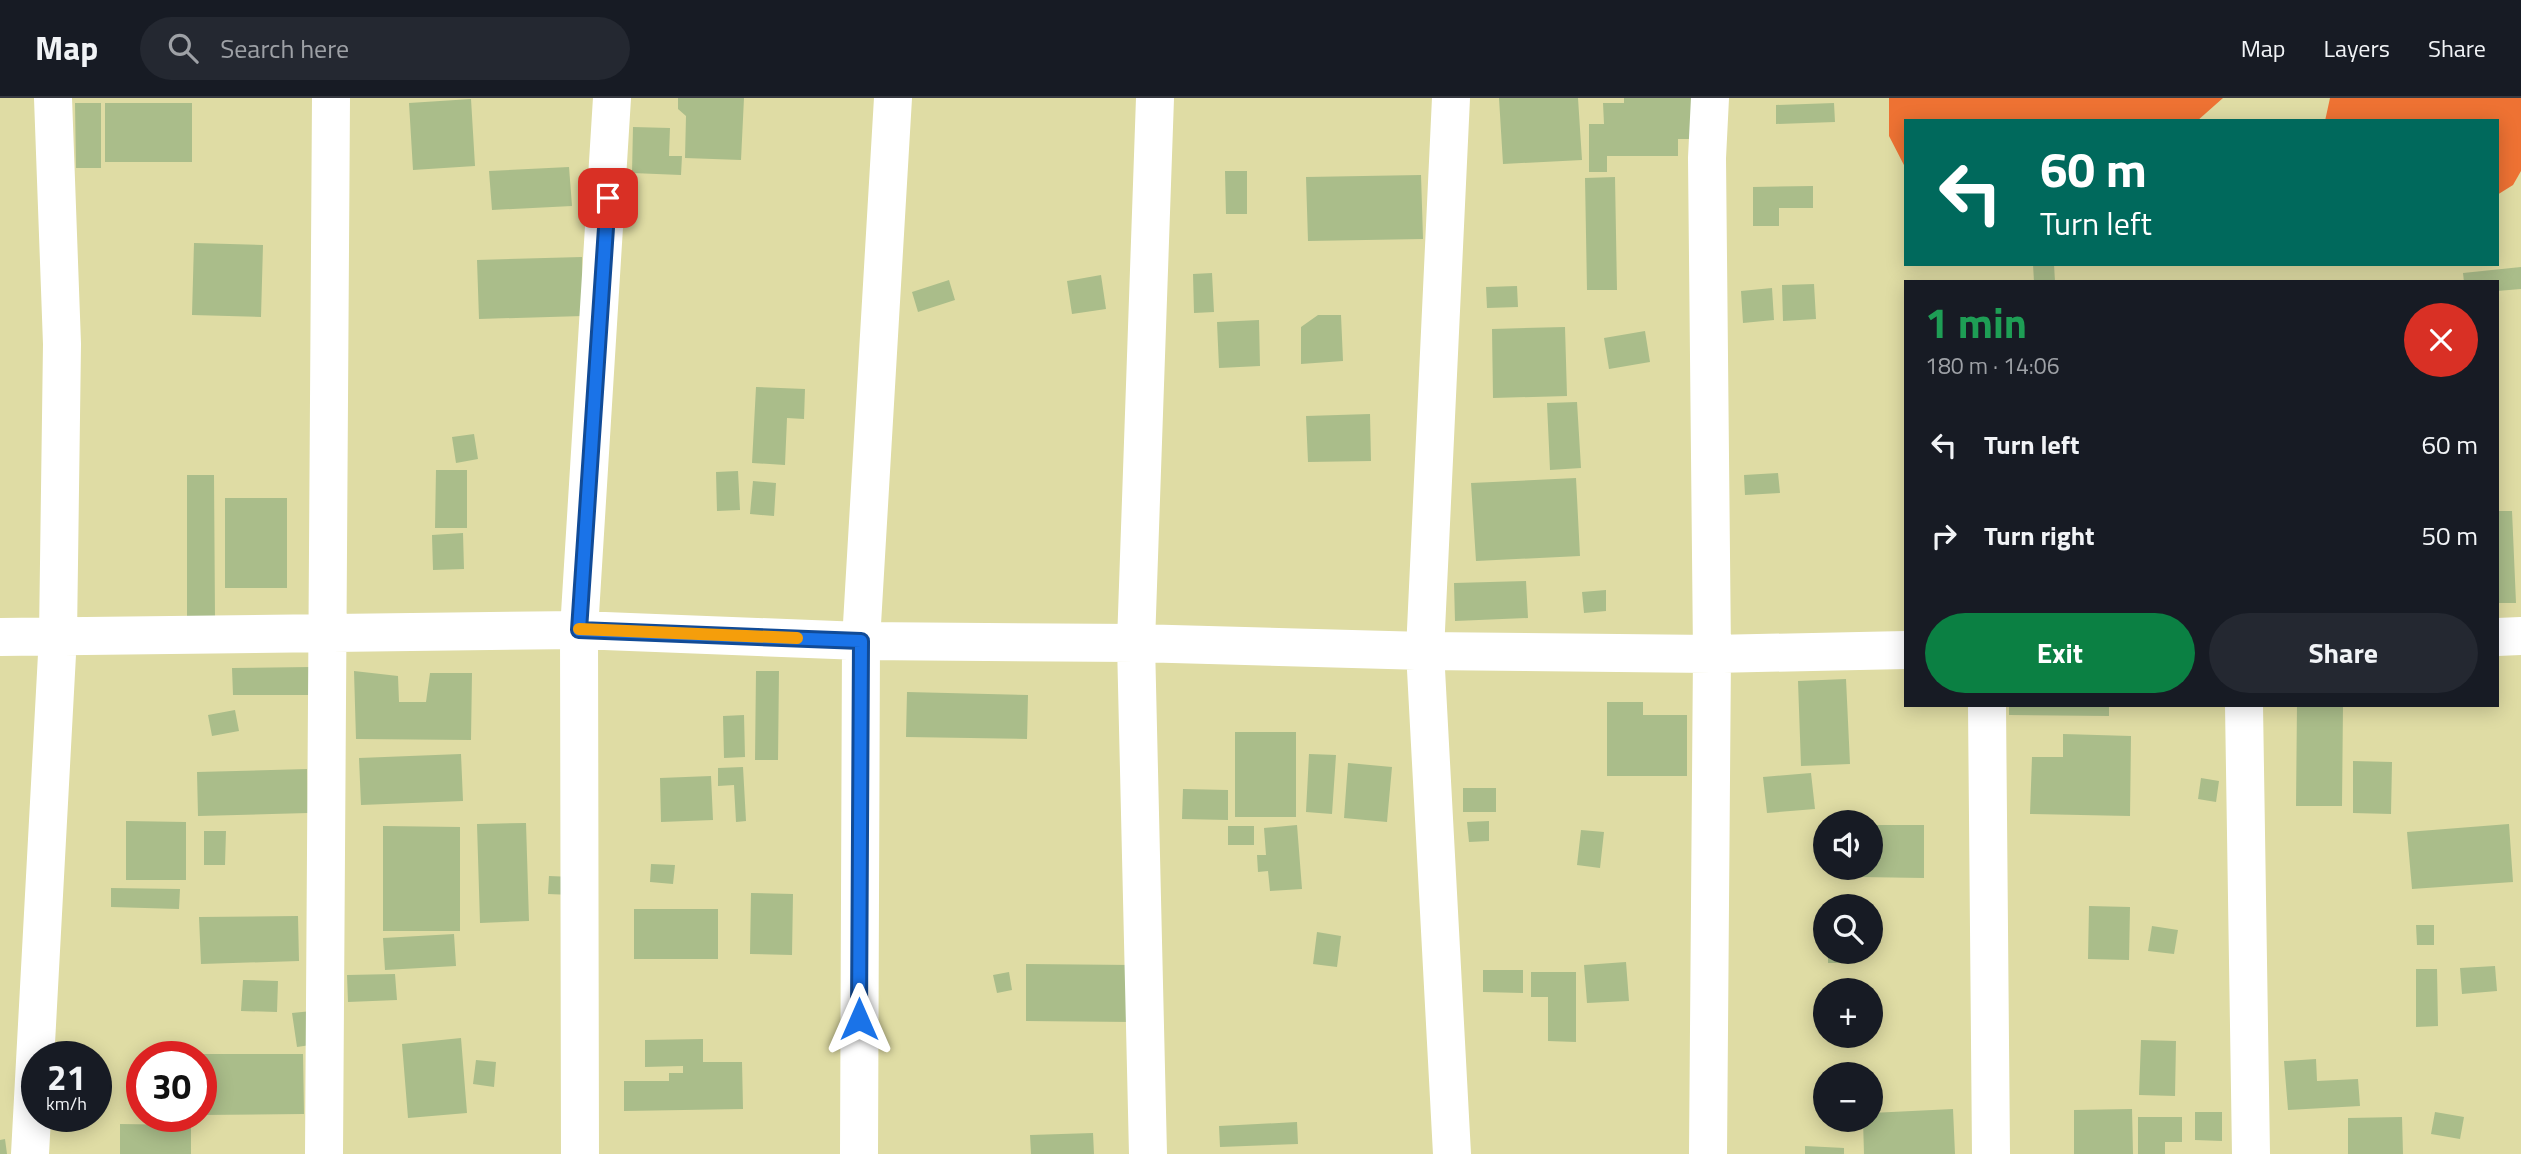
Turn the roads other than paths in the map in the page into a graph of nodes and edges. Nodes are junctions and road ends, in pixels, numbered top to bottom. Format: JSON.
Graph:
{"nodes":[{"id":1,"x":53,"y":98,"type":"edge"},
{"id":2,"x":331,"y":98,"type":"edge"},
{"id":3,"x":612,"y":98,"type":"edge"},
{"id":4,"x":893,"y":98,"type":"edge"},
{"id":5,"x":1155,"y":98,"type":"edge"},
{"id":6,"x":1451,"y":98,"type":"edge"},
{"id":7,"x":1710,"y":98,"type":"edge"},
{"id":8,"x":579,"y":630,"type":"junction"},
{"id":9,"x":325,"y":634,"type":"junction"},
{"id":10,"x":58,"y":636,"type":"junction"},
{"id":11,"x":2521,"y":636,"type":"edge"},
{"id":12,"x":0,"y":637,"type":"edge"},
{"id":13,"x":2499,"y":637,"type":"edge"},
{"id":14,"x":861,"y":641,"type":"junction"},
{"id":15,"x":1136,"y":643,"type":"junction"},
{"id":16,"x":1904,"y":650,"type":"edge"},
{"id":17,"x":1425,"y":651,"type":"junction"},
{"id":18,"x":1712,"y":654,"type":"junction"},
{"id":19,"x":1987,"y":707,"type":"edge"},
{"id":20,"x":2244,"y":707,"type":"edge"},
{"id":21,"x":30,"y":1154,"type":"edge"},
{"id":22,"x":324,"y":1154,"type":"edge"},
{"id":23,"x":580,"y":1154,"type":"edge"},
{"id":24,"x":859,"y":1154,"type":"edge"},
{"id":25,"x":1148,"y":1154,"type":"edge"},
{"id":26,"x":1452,"y":1154,"type":"edge"},
{"id":27,"x":1708,"y":1154,"type":"edge"},
{"id":28,"x":1991,"y":1154,"type":"edge"},
{"id":29,"x":2251,"y":1154,"type":"edge"}],
"edges":[{"from":1,"to":10,"type":"street"},
{"from":2,"to":9,"type":"street"},
{"from":3,"to":8,"type":"street"},
{"from":4,"to":14,"type":"street"},
{"from":5,"to":15,"type":"street"},
{"from":6,"to":17,"type":"street"},
{"from":7,"to":18,"type":"street"},
{"from":8,"to":9,"type":"street"},
{"from":8,"to":14,"type":"street"},
{"from":8,"to":23,"type":"street"},
{"from":9,"to":10,"type":"street"},
{"from":9,"to":22,"type":"street"},
{"from":10,"to":12,"type":"street"},
{"from":10,"to":21,"type":"street"},
{"from":11,"to":13,"type":"street"},
{"from":14,"to":15,"type":"street"},
{"from":14,"to":24,"type":"street"},
{"from":15,"to":17,"type":"street"},
{"from":15,"to":25,"type":"street"},
{"from":16,"to":18,"type":"street"},
{"from":17,"to":18,"type":"street"},
{"from":17,"to":26,"type":"street"},
{"from":18,"to":27,"type":"street"},
{"from":19,"to":28,"type":"street"},
{"from":20,"to":29,"type":"street"}]}
